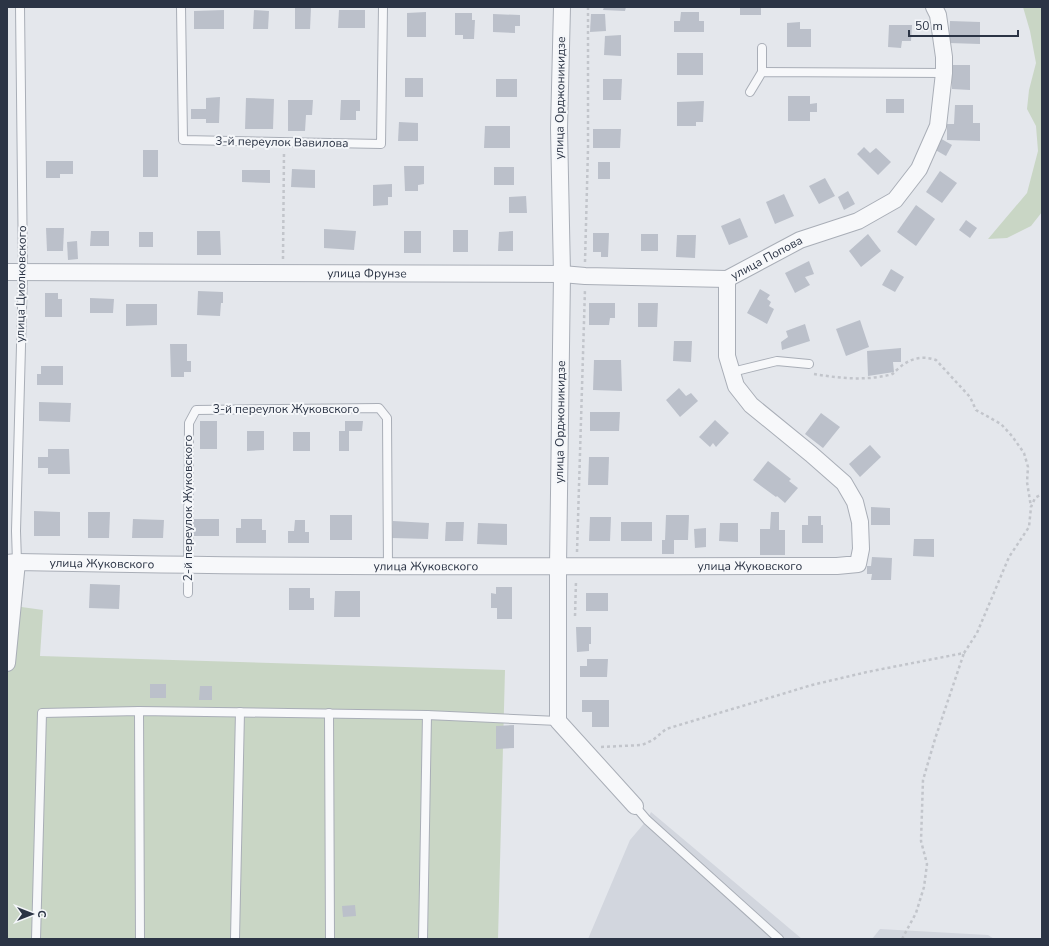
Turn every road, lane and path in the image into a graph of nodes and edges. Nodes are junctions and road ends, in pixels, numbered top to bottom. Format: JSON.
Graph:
{"nodes":[{"id":1,"x":20,"y":7,"type":"edge"},
{"id":2,"x":181,"y":7,"type":"edge"},
{"id":3,"x":383,"y":7,"type":"edge"},
{"id":4,"x":562,"y":7,"type":"edge"},
{"id":5,"x":588,"y":7,"type":"edge"},
{"id":6,"x":934,"y":7,"type":"edge"},
{"id":7,"x":762,"y":48,"type":"dead end"},
{"id":8,"x":762,"y":72,"type":"junction"},
{"id":9,"x":944,"y":74,"type":"junction"},
{"id":10,"x":750,"y":92,"type":"dead end"},
{"id":11,"x":284,"y":142,"type":"junction"},
{"id":12,"x":585,"y":271,"type":"junction"},
{"id":13,"x":15,"y":272,"type":"edge"},
{"id":14,"x":282,"y":274,"type":"junction"},
{"id":15,"x":562,"y":274,"type":"junction"},
{"id":16,"x":727,"y":279,"type":"junction"},
{"id":17,"x":809,"y":364,"type":"dead end"},
{"id":18,"x":732,"y":372,"type":"junction"},
{"id":19,"x":812,"y":374,"type":"dead end"},
{"id":20,"x":189,"y":422,"type":"joint"},
{"id":21,"x":1042,"y":494,"type":"edge"},
{"id":22,"x":1032,"y":507,"type":"junction"},
{"id":23,"x":12,"y":563,"type":"edge"},
{"id":24,"x":188,"y":566,"type":"junction"},
{"id":25,"x":388,"y":566,"type":"junction"},
{"id":26,"x":558,"y":566,"type":"junction"},
{"id":27,"x":577,"y":566,"type":"junction"},
{"id":28,"x":846,"y":566,"type":"joint"},
{"id":29,"x":188,"y":593,"type":"dead end"},
{"id":30,"x":575,"y":617,"type":"dead end"},
{"id":31,"x":964,"y":654,"type":"junction"},
{"id":32,"x":7,"y":663,"type":"edge"},
{"id":33,"x":138,"y":711,"type":"junction"},
{"id":34,"x":240,"y":712,"type":"junction"},
{"id":35,"x":328,"y":713,"type":"junction"},
{"id":36,"x":426,"y":714,"type":"junction"},
{"id":37,"x":558,"y":721,"type":"junction"},
{"id":38,"x":590,"y":756,"type":"junction"},
{"id":39,"x":636,"y":806,"type":"joint"},
{"id":40,"x":36,"y":939,"type":"edge"},
{"id":41,"x":140,"y":939,"type":"edge"},
{"id":42,"x":235,"y":939,"type":"edge"},
{"id":43,"x":330,"y":939,"type":"edge"},
{"id":44,"x":423,"y":939,"type":"edge"},
{"id":45,"x":779,"y":939,"type":"edge"},
{"id":46,"x":902,"y":939,"type":"edge"}],
"edges":[{"from":1,"to":13,"type":"lane","name":"улица Циолковского"},
{"from":2,"to":11,"type":"lane","name":"3-й переулок Вавилова"},
{"from":3,"to":11,"type":"lane","name":"3-й переулок Вавилова"},
{"from":4,"to":15,"type":"street","name":"улица Орджоникидзе"},
{"from":5,"to":12,"type":"path"},
{"from":6,"to":9,"type":"street","name":"улица Попова"},
{"from":7,"to":8,"type":"lane"},
{"from":8,"to":9,"type":"lane"},
{"from":8,"to":10,"type":"lane"},
{"from":9,"to":16,"type":"street","name":"улица Попова"},
{"from":11,"to":14,"type":"path"},
{"from":12,"to":15,"type":"street","name":"улица Фрунзе"},
{"from":12,"to":16,"type":"street","name":"улица Фрунзе"},
{"from":12,"to":27,"type":"path"},
{"from":13,"to":14,"type":"street","name":"улица Фрунзе"},
{"from":13,"to":23,"type":"lane","name":"улица Циолковского"},
{"from":14,"to":15,"type":"street","name":"улица Фрунзе"},
{"from":15,"to":26,"type":"street","name":"улица Орджоникидзе"},
{"from":16,"to":18,"type":"street","name":"улица Попова"},
{"from":17,"to":18,"type":"lane"},
{"from":18,"to":28,"type":"street","name":"улица Попова"},
{"from":19,"to":22,"type":"path"},
{"from":20,"to":24,"type":"lane","name":"2-й переулок Жуковского"},
{"from":20,"to":25,"type":"lane","name":"3-й переулок Жуковского"},
{"from":21,"to":22,"type":"path"},
{"from":22,"to":31,"type":"path"},
{"from":23,"to":24,"type":"street","name":"улица Жуковского"},
{"from":23,"to":32,"type":"street"},
{"from":24,"to":25,"type":"street","name":"улица Жуковского"},
{"from":24,"to":29,"type":"lane","name":"2-й переулок Жуковского"},
{"from":25,"to":26,"type":"street","name":"улица Жуковского"},
{"from":26,"to":27,"type":"street","name":"улица Жуковского"},
{"from":26,"to":37,"type":"street","name":"улица Орджоникидзе"},
{"from":27,"to":28,"type":"street","name":"улица Жуковского"},
{"from":27,"to":30,"type":"path"},
{"from":31,"to":38,"type":"path"},
{"from":31,"to":46,"type":"path"},
{"from":33,"to":34,"type":"lane"},
{"from":33,"to":40,"type":"lane"},
{"from":33,"to":41,"type":"lane"},
{"from":34,"to":35,"type":"lane"},
{"from":34,"to":42,"type":"lane"},
{"from":35,"to":36,"type":"lane"},
{"from":35,"to":43,"type":"lane"},
{"from":36,"to":37,"type":"lane"},
{"from":36,"to":44,"type":"lane"},
{"from":37,"to":38,"type":"street"},
{"from":38,"to":39,"type":"street"},
{"from":39,"to":45,"type":"lane"}]}
